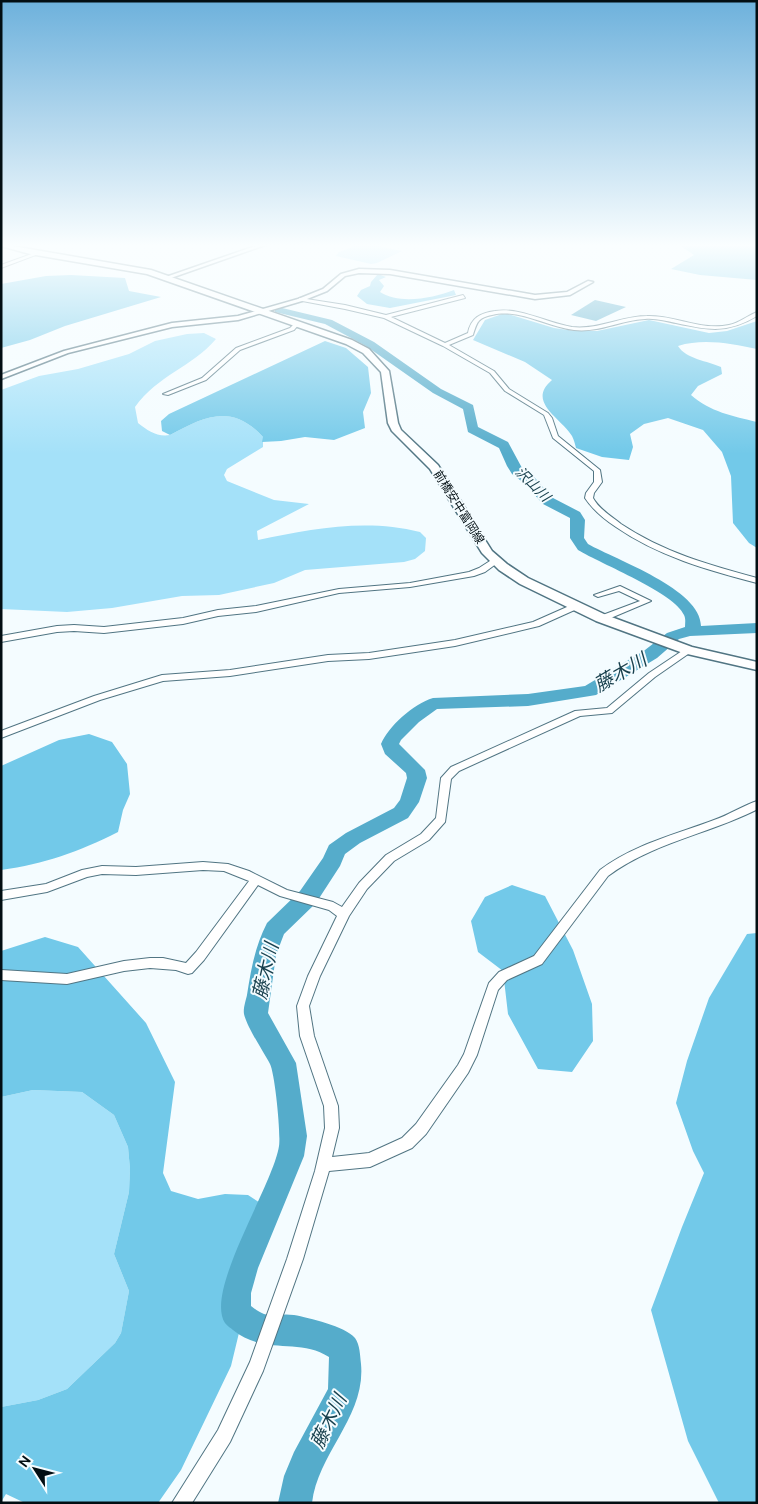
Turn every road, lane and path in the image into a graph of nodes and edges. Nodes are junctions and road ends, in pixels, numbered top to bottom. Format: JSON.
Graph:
{"nodes":[{"id":1,"x":250,"y":314,"type":"edge"},
{"id":2,"x":266,"y":314,"type":"edge"},
{"id":3,"x":376,"y":314,"type":"edge"},
{"id":4,"x":396,"y":314,"type":"edge"},
{"id":5,"x":493,"y":314,"type":"edge"},
{"id":6,"x":510,"y":314,"type":"edge"},
{"id":7,"x":757,"y":314,"type":"edge"},
{"id":8,"x":386,"y":317,"type":"junction"},
{"id":9,"x":296,"y":324,"type":"junction"},
{"id":10,"x":445,"y":345,"type":"junction"},
{"id":11,"x":1,"y":377,"type":"edge"},
{"id":12,"x":166,"y":394,"type":"dead end"},
{"id":13,"x":496,"y":561,"type":"junction"},
{"id":14,"x":757,"y":581,"type":"edge"},
{"id":15,"x":598,"y":596,"type":"dead end"},
{"id":16,"x":576,"y":606,"type":"junction"},
{"id":17,"x":602,"y":618,"type":"junction"},
{"id":18,"x":1,"y":639,"type":"edge"},
{"id":19,"x":686,"y":649,"type":"junction"},
{"id":20,"x":757,"y":666,"type":"edge"},
{"id":21,"x":1,"y":735,"type":"edge"},
{"id":22,"x":757,"y":805,"type":"edge"},
{"id":23,"x":256,"y":880,"type":"junction"},
{"id":24,"x":1,"y":896,"type":"edge"},
{"id":25,"x":344,"y":914,"type":"junction"},
{"id":26,"x":1,"y":975,"type":"edge"},
{"id":27,"x":324,"y":1165,"type":"junction"},
{"id":28,"x":181,"y":1503,"type":"edge"}],
"edges":[{"from":1,"to":11,"type":"street"},
{"from":2,"to":9,"type":"main road","name":"前橋安中富岡線"},
{"from":3,"to":8,"type":"street"},
{"from":4,"to":8,"type":"street"},
{"from":5,"to":10,"type":"street"},
{"from":6,"to":7,"type":"street"},
{"from":8,"to":10,"type":"street"},
{"from":9,"to":12,"type":"street"},
{"from":9,"to":13,"type":"main road","name":"前橋安中富岡線"},
{"from":10,"to":14,"type":"street"},
{"from":13,"to":16,"type":"main road","name":"前橋安中富岡線"},
{"from":13,"to":18,"type":"street"},
{"from":15,"to":17,"type":"street"},
{"from":16,"to":17,"type":"main road","name":"前橋安中富岡線"},
{"from":16,"to":21,"type":"street"},
{"from":17,"to":19,"type":"main road","name":"前橋安中富岡線"},
{"from":19,"to":20,"type":"main road"},
{"from":19,"to":25,"type":"street"},
{"from":22,"to":27,"type":"street"},
{"from":23,"to":24,"type":"street"},
{"from":23,"to":25,"type":"street"},
{"from":23,"to":26,"type":"street"},
{"from":25,"to":27,"type":"street"},
{"from":27,"to":28,"type":"street"}]}
